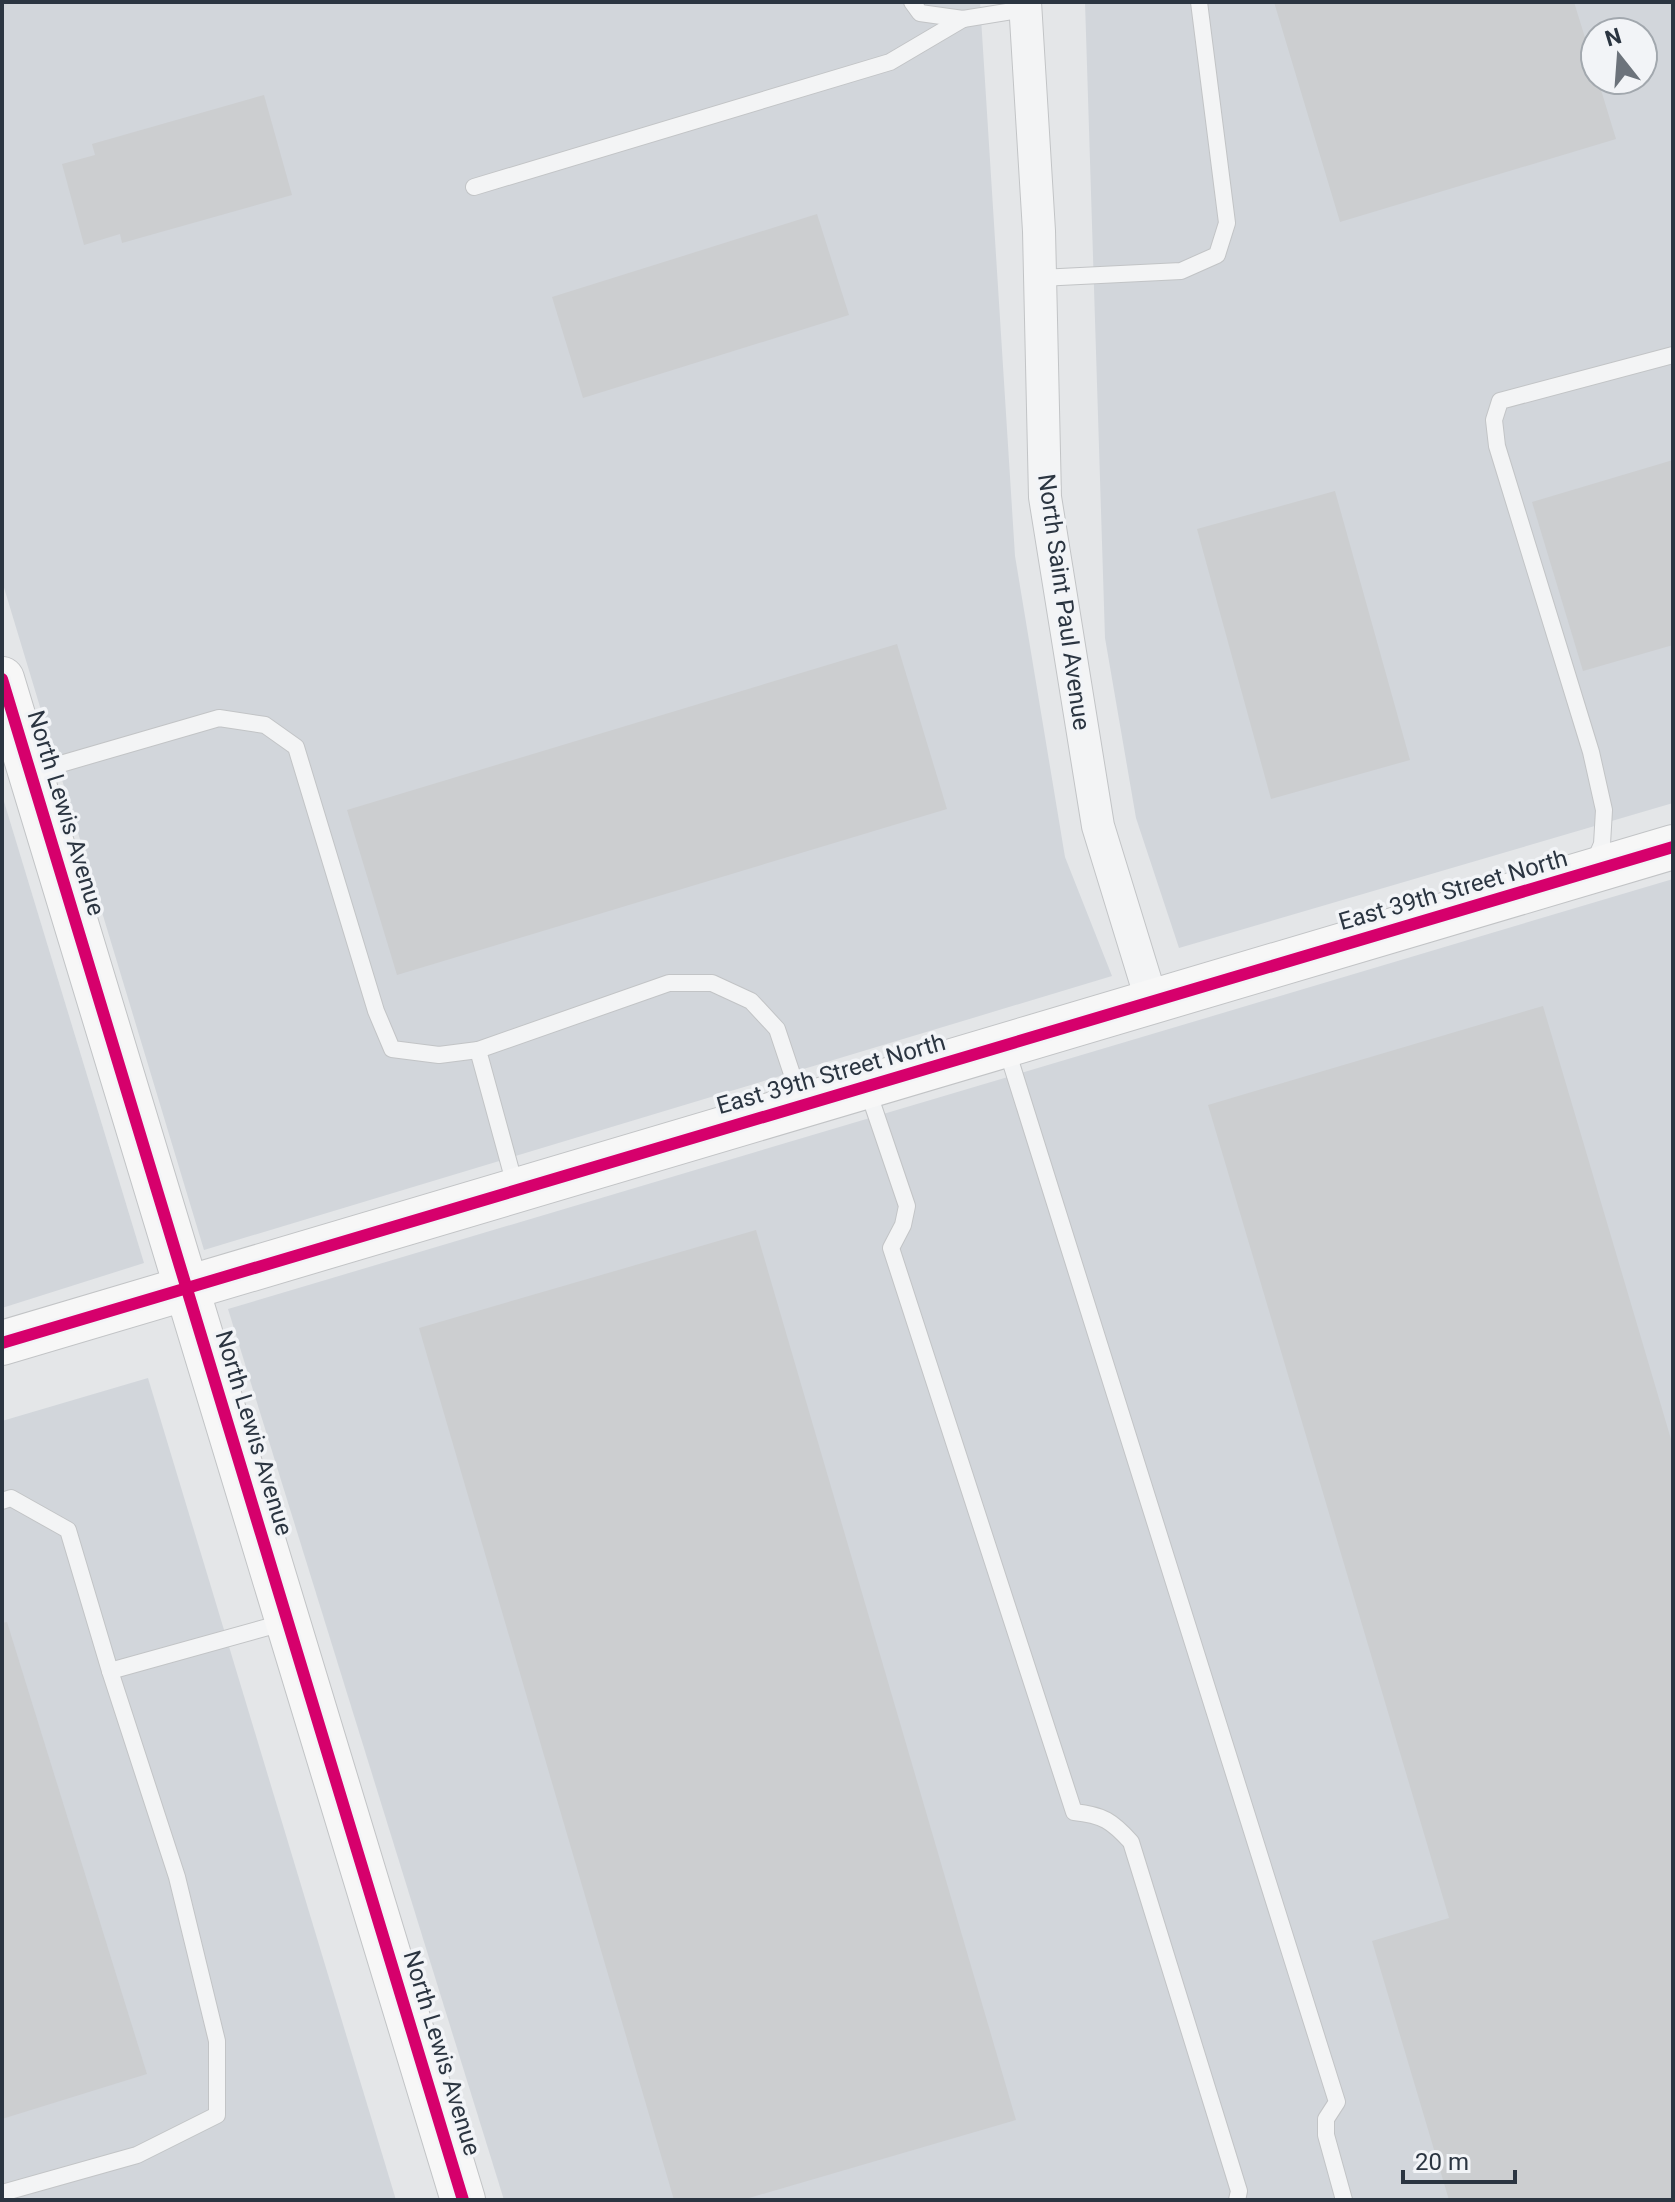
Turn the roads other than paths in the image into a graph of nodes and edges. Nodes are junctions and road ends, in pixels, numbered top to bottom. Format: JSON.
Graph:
{"nodes":[{"id":1,"x":912,"y":2,"type":"edge"},
{"id":2,"x":1199,"y":2,"type":"edge"},
{"id":3,"x":1025,"y":5,"type":"edge"},
{"id":4,"x":963,"y":19,"type":"junction"},
{"id":5,"x":474,"y":187,"type":"dead end"},
{"id":6,"x":1040,"y":278,"type":"junction"},
{"id":7,"x":1673,"y":355,"type":"edge"},
{"id":8,"x":2,"y":679,"type":"edge"},
{"id":9,"x":30,"y":773,"type":"junction"},
{"id":10,"x":1673,"y":847,"type":"edge"},
{"id":11,"x":1588,"y":873,"type":"junction"},
{"id":12,"x":1152,"y":1002,"type":"junction"},
{"id":13,"x":1005,"y":1045,"type":"junction"},
{"id":14,"x":478,"y":1050,"type":"junction"},
{"id":15,"x":866,"y":1087,"type":"junction"},
{"id":16,"x":802,"y":1106,"type":"junction"},
{"id":17,"x":516,"y":1190,"type":"junction"},
{"id":18,"x":187,"y":1287,"type":"junction"},
{"id":19,"x":2,"y":1343,"type":"edge"},
{"id":20,"x":2,"y":1501,"type":"edge"},
{"id":21,"x":288,"y":1622,"type":"junction"},
{"id":22,"x":110,"y":1671,"type":"junction"},
{"id":23,"x":2,"y":2193,"type":"edge"},
{"id":24,"x":463,"y":2200,"type":"edge"},
{"id":25,"x":1237,"y":2200,"type":"edge"},
{"id":26,"x":1344,"y":2200,"type":"edge"}],
"edges":[{"from":1,"to":4,"type":"lane"},
{"from":2,"to":6,"type":"lane"},
{"from":3,"to":4,"type":"lane"},
{"from":3,"to":6,"type":"street","name":"North Saint Paul Avenue"},
{"from":4,"to":5,"type":"lane"},
{"from":6,"to":12,"type":"street","name":"North Saint Paul Avenue"},
{"from":7,"to":11,"type":"lane"},
{"from":8,"to":9,"type":"street","name":"North Lewis Avenue"},
{"from":9,"to":14,"type":"lane"},
{"from":9,"to":18,"type":"street","name":"North Lewis Avenue"},
{"from":10,"to":11,"type":"street","name":"East 39th Street North"},
{"from":11,"to":12,"type":"street","name":"East 39th Street North"},
{"from":12,"to":13,"type":"street","name":"East 39th Street North"},
{"from":13,"to":15,"type":"street","name":"East 39th Street North"},
{"from":13,"to":26,"type":"lane"},
{"from":14,"to":16,"type":"lane"},
{"from":14,"to":17,"type":"lane"},
{"from":15,"to":16,"type":"street","name":"East 39th Street North"},
{"from":15,"to":25,"type":"lane"},
{"from":16,"to":17,"type":"street","name":"East 39th Street North"},
{"from":17,"to":18,"type":"street","name":"East 39th Street North"},
{"from":18,"to":19,"type":"street","name":"East 39th Street North"},
{"from":18,"to":21,"type":"street","name":"North Lewis Avenue"},
{"from":20,"to":22,"type":"lane"},
{"from":21,"to":22,"type":"lane"},
{"from":21,"to":24,"type":"street","name":"North Lewis Avenue"},
{"from":22,"to":23,"type":"lane"}]}
